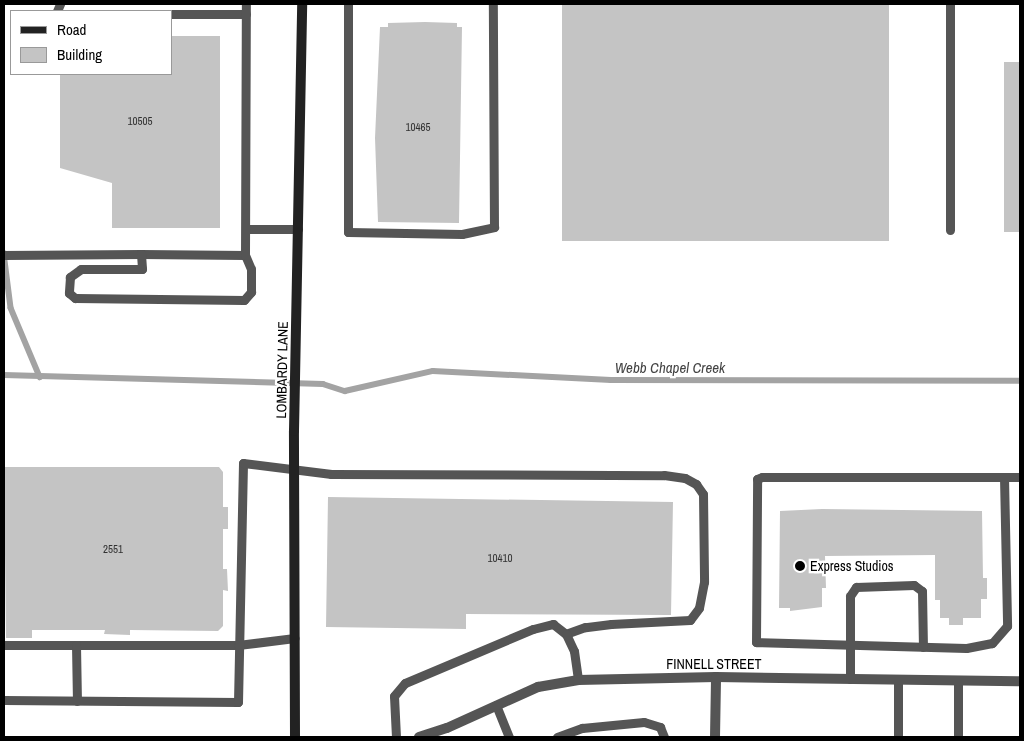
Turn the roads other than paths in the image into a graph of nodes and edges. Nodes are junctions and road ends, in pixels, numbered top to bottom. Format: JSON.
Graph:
{"nodes":[{"id":1,"x":246,"y":4,"type":"edge"},
{"id":2,"x":302,"y":4,"type":"edge"},
{"id":3,"x":348,"y":4,"type":"edge"},
{"id":4,"x":493,"y":4,"type":"edge"},
{"id":5,"x":950,"y":4,"type":"edge"},
{"id":6,"x":172,"y":14,"type":"edge"},
{"id":7,"x":246,"y":14,"type":"junction"},
{"id":8,"x":246,"y":229,"type":"junction"},
{"id":9,"x":298,"y":229,"type":"junction"},
{"id":10,"x":950,"y":230,"type":"dead end"},
{"id":11,"x":141,"y":254,"type":"junction"},
{"id":12,"x":4,"y":255,"type":"edge"},
{"id":13,"x":245,"y":255,"type":"junction"},
{"id":14,"x":294,"y":468,"type":"junction"},
{"id":15,"x":1004,"y":477,"type":"junction"},
{"id":16,"x":1020,"y":477,"type":"edge"},
{"id":17,"x":566,"y":634,"type":"junction"},
{"id":18,"x":295,"y":638,"type":"junction"},
{"id":19,"x":4,"y":645,"type":"edge"},
{"id":20,"x":76,"y":645,"type":"junction"},
{"id":21,"x":238,"y":645,"type":"junction"},
{"id":22,"x":850,"y":646,"type":"junction"},
{"id":23,"x":923,"y":647,"type":"junction"},
{"id":24,"x":716,"y":677,"type":"junction"},
{"id":25,"x":850,"y":679,"type":"junction"},
{"id":26,"x":898,"y":679,"type":"junction"},
{"id":27,"x":578,"y":680,"type":"junction"},
{"id":28,"x":958,"y":680,"type":"junction"},
{"id":29,"x":1020,"y":681,"type":"edge"},
{"id":30,"x":4,"y":700,"type":"edge"},
{"id":31,"x":77,"y":701,"type":"junction"},
{"id":32,"x":496,"y":705,"type":"junction"},
{"id":33,"x":295,"y":737,"type":"edge"},
{"id":34,"x":396,"y":737,"type":"edge"},
{"id":35,"x":419,"y":737,"type":"edge"},
{"id":36,"x":509,"y":737,"type":"edge"},
{"id":37,"x":557,"y":737,"type":"edge"},
{"id":38,"x":664,"y":737,"type":"edge"},
{"id":39,"x":715,"y":737,"type":"edge"},
{"id":40,"x":898,"y":737,"type":"edge"},
{"id":41,"x":958,"y":737,"type":"edge"}],
"edges":[{"from":1,"to":7,"type":"lane"},
{"from":2,"to":9,"type":"main road","name":"LOMBARDY LANE"},
{"from":3,"to":4,"type":"lane"},
{"from":5,"to":10,"type":"lane"},
{"from":6,"to":7,"type":"lane"},
{"from":7,"to":8,"type":"lane"},
{"from":8,"to":9,"type":"lane"},
{"from":8,"to":13,"type":"lane"},
{"from":9,"to":14,"type":"main road","name":"LOMBARDY LANE"},
{"from":11,"to":12,"type":"lane"},
{"from":11,"to":13,"type":"lane"},
{"from":11,"to":13,"type":"lane"},
{"from":14,"to":17,"type":"lane"},
{"from":14,"to":18,"type":"main road","name":"LOMBARDY LANE"},
{"from":14,"to":21,"type":"lane"},
{"from":15,"to":16,"type":"lane"},
{"from":15,"to":22,"type":"lane"},
{"from":15,"to":23,"type":"lane"},
{"from":17,"to":27,"type":"lane"},
{"from":17,"to":34,"type":"lane"},
{"from":18,"to":21,"type":"lane"},
{"from":18,"to":33,"type":"main road","name":"LOMBARDY LANE"},
{"from":19,"to":20,"type":"lane"},
{"from":20,"to":21,"type":"lane"},
{"from":20,"to":31,"type":"lane"},
{"from":21,"to":31,"type":"lane"},
{"from":22,"to":23,"type":"lane"},
{"from":22,"to":23,"type":"lane"},
{"from":22,"to":25,"type":"lane"},
{"from":24,"to":25,"type":"street","name":"FINNELL STREET"},
{"from":24,"to":27,"type":"street","name":"FINNELL STREET"},
{"from":24,"to":39,"type":"street"},
{"from":25,"to":26,"type":"street","name":"FINNELL STREET"},
{"from":26,"to":28,"type":"street","name":"FINNELL STREET"},
{"from":26,"to":40,"type":"lane"},
{"from":27,"to":32,"type":"street","name":"FINNELL STREET"},
{"from":28,"to":29,"type":"street","name":"FINNELL STREET"},
{"from":28,"to":41,"type":"lane"},
{"from":30,"to":31,"type":"lane"},
{"from":32,"to":35,"type":"street","name":"FINNELL STREET"},
{"from":32,"to":36,"type":"lane"},
{"from":37,"to":38,"type":"lane"}]}
